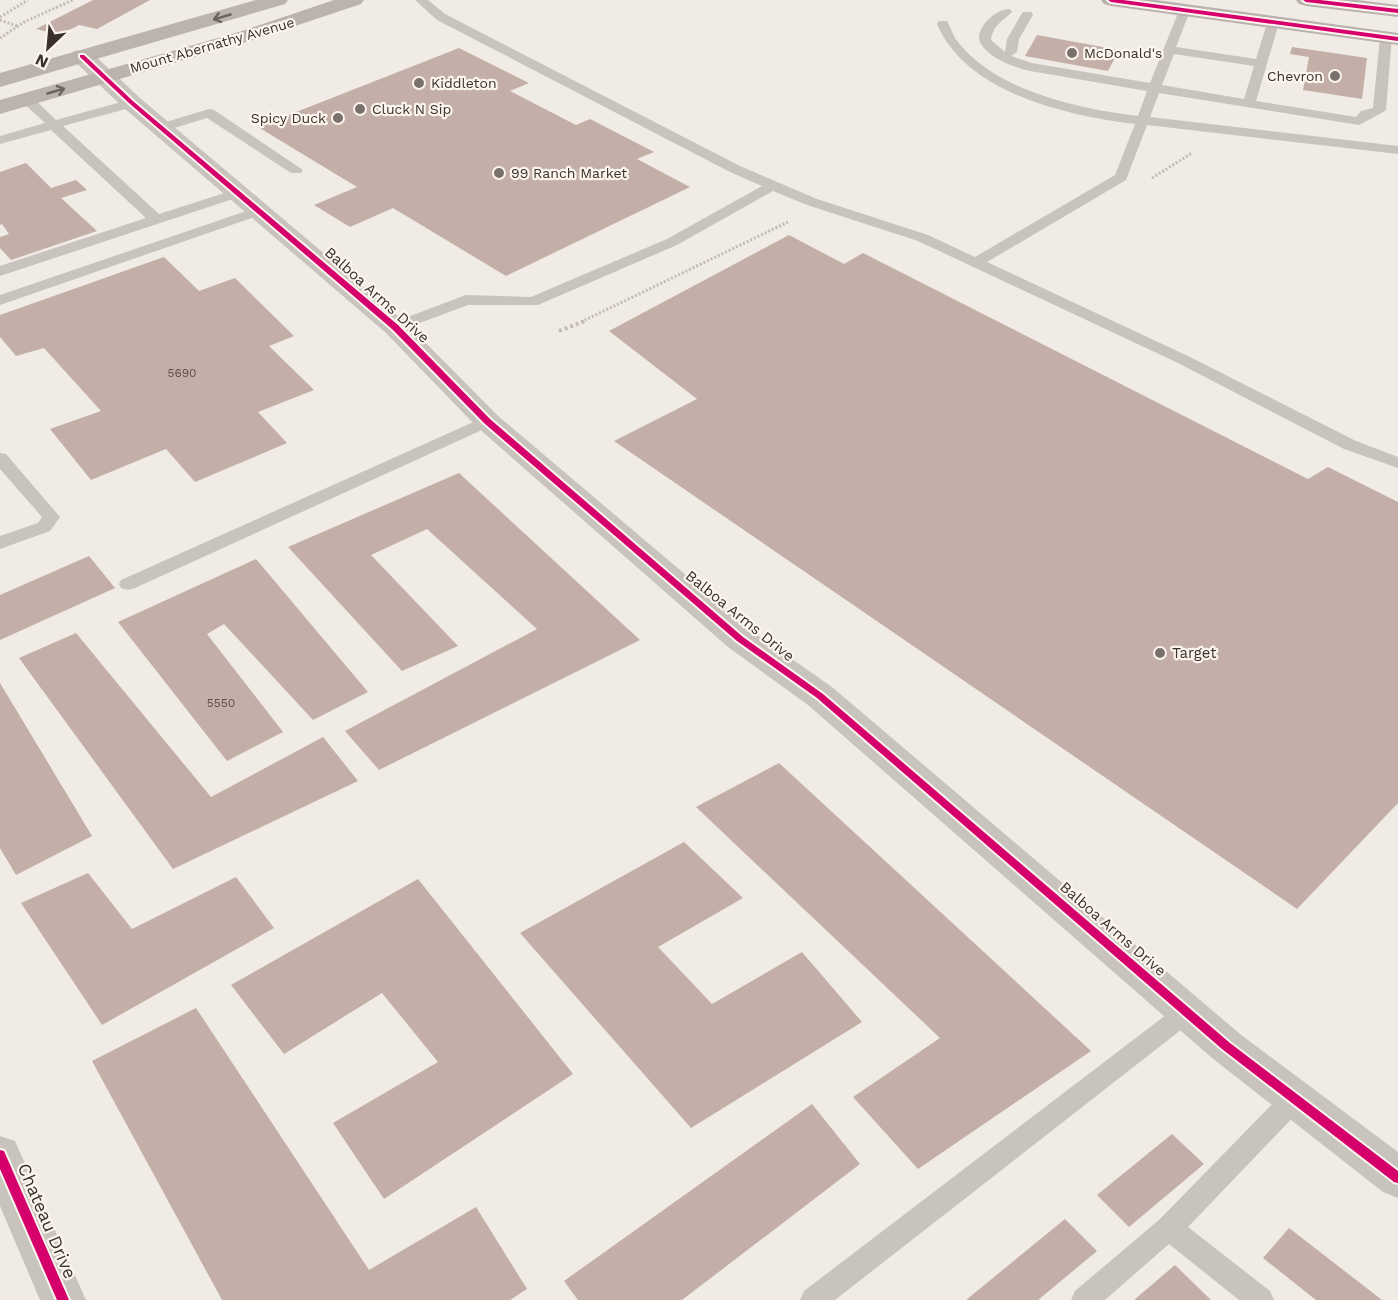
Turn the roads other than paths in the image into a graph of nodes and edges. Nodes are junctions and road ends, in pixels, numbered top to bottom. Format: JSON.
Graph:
{"nodes":[{"id":1,"x":278,"y":0,"type":"edge"},
{"id":2,"x":354,"y":0,"type":"edge"},
{"id":3,"x":421,"y":0,"type":"edge"},
{"id":4,"x":1111,"y":0,"type":"edge"},
{"id":5,"x":1306,"y":0,"type":"edge"},
{"id":6,"x":1184,"y":10,"type":"junction"},
{"id":7,"x":1398,"y":11,"type":"edge"},
{"id":8,"x":1027,"y":15,"type":"dead end"},
{"id":9,"x":1273,"y":23,"type":"junction"},
{"id":10,"x":943,"y":24,"type":"dead end"},
{"id":11,"x":1394,"y":34,"type":"edge"},
{"id":12,"x":1169,"y":50,"type":"junction"},
{"id":13,"x":1011,"y":52,"type":"junction"},
{"id":14,"x":82,"y":56,"type":"junction"},
{"id":15,"x":1261,"y":63,"type":"junction"},
{"id":16,"x":105,"y":77,"type":"junction"},
{"id":17,"x":0,"y":80,"type":"edge"},
{"id":18,"x":1156,"y":84,"type":"junction"},
{"id":19,"x":27,"y":100,"type":"junction"},
{"id":20,"x":132,"y":103,"type":"junction"},
{"id":21,"x":1249,"y":104,"type":"junction"},
{"id":22,"x":0,"y":107,"type":"edge"},
{"id":23,"x":1142,"y":121,"type":"junction"},
{"id":24,"x":53,"y":124,"type":"junction"},
{"id":25,"x":161,"y":128,"type":"junction"},
{"id":26,"x":0,"y":140,"type":"edge"},
{"id":27,"x":1398,"y":150,"type":"edge"},
{"id":28,"x":296,"y":170,"type":"dead end"},
{"id":29,"x":773,"y":185,"type":"junction"},
{"id":30,"x":247,"y":202,"type":"junction"},
{"id":31,"x":157,"y":220,"type":"junction"},
{"id":32,"x":976,"y":262,"type":"junction"},
{"id":33,"x":0,"y":271,"type":"edge"},
{"id":34,"x":0,"y":300,"type":"edge"},
{"id":35,"x":395,"y":327,"type":"junction"},
{"id":36,"x":487,"y":422,"type":"junction"},
{"id":37,"x":0,"y":458,"type":"edge"},
{"id":38,"x":1398,"y":463,"type":"edge"},
{"id":39,"x":0,"y":543,"type":"edge"},
{"id":40,"x":128,"y":584,"type":"dead end"},
{"id":41,"x":1187,"y":1012,"type":"junction"},
{"id":42,"x":1294,"y":1099,"type":"junction"},
{"id":43,"x":0,"y":1155,"type":"edge"},
{"id":44,"x":1398,"y":1178,"type":"edge"},
{"id":45,"x":1169,"y":1228,"type":"junction"},
{"id":46,"x":63,"y":1300,"type":"edge"},
{"id":47,"x":814,"y":1300,"type":"edge"},
{"id":48,"x":1085,"y":1300,"type":"edge"},
{"id":49,"x":1260,"y":1300,"type":"edge"}],
"edges":[{"from":1,"to":14,"type":"main road","name":"Mount Abernathy Avenue","one_way":true},
{"from":2,"to":16,"type":"main road","name":"Mount Abernathy Avenue"},
{"from":3,"to":29,"type":"lane"},
{"from":4,"to":6,"type":"main road"},
{"from":5,"to":7,"type":"main road"},
{"from":6,"to":9,"type":"main road"},
{"from":6,"to":11,"type":"main road"},
{"from":6,"to":12,"type":"lane"},
{"from":8,"to":13,"type":"lane"},
{"from":9,"to":11,"type":"main road"},
{"from":9,"to":15,"type":"lane"},
{"from":10,"to":23,"type":"lane"},
{"from":11,"to":21,"type":"lane"},
{"from":12,"to":15,"type":"lane"},
{"from":12,"to":18,"type":"lane"},
{"from":13,"to":18,"type":"lane"},
{"from":13,"to":18,"type":"lane"},
{"from":14,"to":16,"type":"street","name":"Balboa Arms Drive"},
{"from":14,"to":17,"type":"main road","name":"Mount Abernathy Avenue"},
{"from":15,"to":21,"type":"lane"},
{"from":19,"to":16,"type":"main road","name":"Mount Abernathy Avenue","one_way":true},
{"from":16,"to":20,"type":"street","name":"Balboa Arms Drive"},
{"from":18,"to":21,"type":"lane"},
{"from":18,"to":23,"type":"lane"},
{"from":19,"to":22,"type":"main road","name":"Mount Abernathy Avenue"},
{"from":19,"to":24,"type":"lane"},
{"from":20,"to":24,"type":"lane"},
{"from":20,"to":25,"type":"street","name":"Balboa Arms Drive"},
{"from":23,"to":27,"type":"lane"},
{"from":23,"to":32,"type":"lane"},
{"from":24,"to":26,"type":"lane"},
{"from":24,"to":31,"type":"lane"},
{"from":25,"to":28,"type":"lane"},
{"from":25,"to":30,"type":"street","name":"Balboa Arms Drive"},
{"from":29,"to":32,"type":"lane"},
{"from":29,"to":35,"type":"lane"},
{"from":30,"to":31,"type":"lane"},
{"from":30,"to":34,"type":"lane"},
{"from":30,"to":35,"type":"street","name":"Balboa Arms Drive"},
{"from":31,"to":33,"type":"lane"},
{"from":32,"to":38,"type":"lane"},
{"from":35,"to":36,"type":"street","name":"Balboa Arms Drive"},
{"from":36,"to":40,"type":"lane"},
{"from":36,"to":41,"type":"street","name":"Balboa Arms Drive"},
{"from":37,"to":39,"type":"lane"},
{"from":41,"to":42,"type":"street","name":"Balboa Arms Drive"},
{"from":41,"to":47,"type":"lane"},
{"from":42,"to":44,"type":"street","name":"Balboa Arms Drive"},
{"from":42,"to":45,"type":"lane"},
{"from":43,"to":46,"type":"street","name":"Chateau Drive"},
{"from":45,"to":48,"type":"lane"},
{"from":45,"to":49,"type":"lane"}]}
